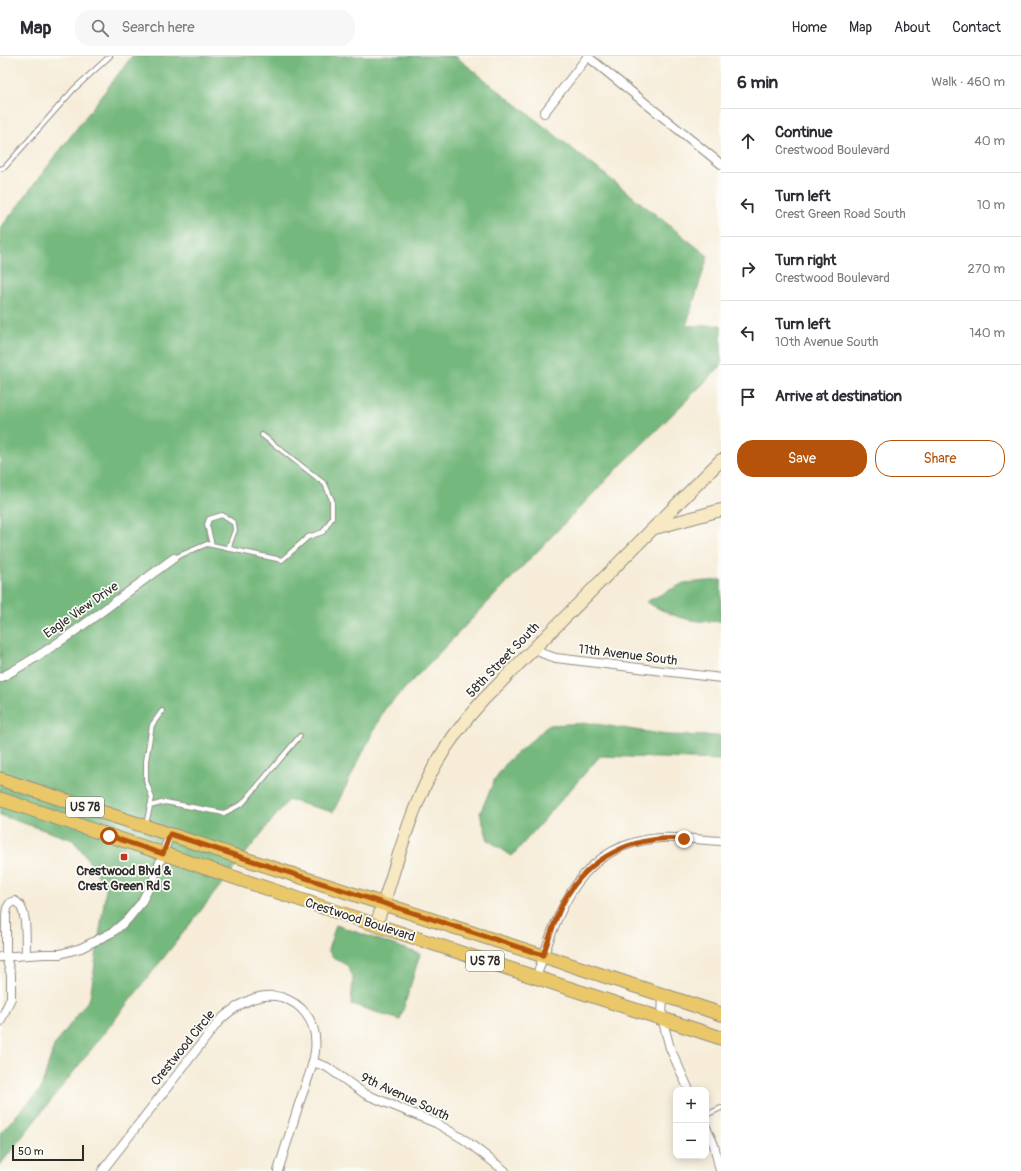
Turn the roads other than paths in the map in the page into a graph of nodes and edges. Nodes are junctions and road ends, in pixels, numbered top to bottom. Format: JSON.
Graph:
{"nodes":[{"id":1,"x":110,"y":56,"type":"edge"},
{"id":2,"x":587,"y":56,"type":"edge"},
{"id":3,"x":544,"y":112,"type":"dead end"},
{"id":4,"x":721,"y":164,"type":"edge"},
{"id":5,"x":0,"y":169,"type":"edge"},
{"id":6,"x":262,"y":435,"type":"dead end"},
{"id":7,"x":721,"y":460,"type":"edge"},
{"id":8,"x":721,"y":510,"type":"edge"},
{"id":9,"x":654,"y":528,"type":"junction"},
{"id":10,"x":212,"y":545,"type":"junction"},
{"id":11,"x":228,"y":549,"type":"junction"},
{"id":12,"x":174,"y":558,"type":"joint"},
{"id":13,"x":535,"y":648,"type":"junction"},
{"id":14,"x":0,"y":678,"type":"edge"},
{"id":15,"x":721,"y":678,"type":"edge"},
{"id":16,"x":162,"y":712,"type":"dead end"},
{"id":17,"x":300,"y":736,"type":"dead end"},
{"id":18,"x":0,"y":779,"type":"edge"},
{"id":19,"x":0,"y":799,"type":"edge"},
{"id":20,"x":150,"y":806,"type":"junction"},
{"id":21,"x":145,"y":826,"type":"junction"},
{"id":22,"x":170,"y":834,"type":"junction"},
{"id":23,"x":721,"y":841,"type":"edge"},
{"id":24,"x":163,"y":854,"type":"junction"},
{"id":25,"x":384,"y":903,"type":"junction"},
{"id":26,"x":376,"y":925,"type":"junction"},
{"id":27,"x":26,"y":955,"type":"junction"},
{"id":28,"x":543,"y":955,"type":"junction"},
{"id":29,"x":3,"y":957,"type":"edge"},
{"id":30,"x":536,"y":978,"type":"junction"},
{"id":31,"x":663,"y":995,"type":"junction"},
{"id":32,"x":721,"y":1014,"type":"edge"},
{"id":33,"x":662,"y":1018,"type":"junction"},
{"id":34,"x":0,"y":1022,"type":"edge"},
{"id":35,"x":721,"y":1038,"type":"edge"},
{"id":36,"x":313,"y":1062,"type":"junction"},
{"id":37,"x":688,"y":1087,"type":"edge"},
{"id":38,"x":721,"y":1108,"type":"edge"},
{"id":39,"x":709,"y":1114,"type":"edge"},
{"id":40,"x":709,"y":1134,"type":"edge"},
{"id":41,"x":102,"y":1171,"type":"edge"},
{"id":42,"x":278,"y":1171,"type":"edge"},
{"id":43,"x":506,"y":1171,"type":"edge"},
{"id":44,"x":720,"y":1171,"type":"edge"}],
"edges":[{"from":1,"to":5,"type":"lane"},
{"from":2,"to":3,"type":"street"},
{"from":2,"to":4,"type":"street"},
{"from":6,"to":11,"type":"lane"},
{"from":7,"to":9,"type":"street","name":"58th Street South"},
{"from":8,"to":9,"type":"street"},
{"from":9,"to":13,"type":"street","name":"58th Street South"},
{"from":10,"to":11,"type":"lane"},
{"from":10,"to":11,"type":"lane"},
{"from":10,"to":12,"type":"lane"},
{"from":12,"to":14,"type":"street","name":"Eagle View Drive"},
{"from":13,"to":15,"type":"street","name":"11th Avenue South"},
{"from":13,"to":25,"type":"street","name":"58th Street South"},
{"from":16,"to":20,"type":"lane"},
{"from":17,"to":20,"type":"lane"},
{"from":18,"to":21,"type":"main road","name":"Crestwood Boulevard","number":"US 78"},
{"from":19,"to":24,"type":"main road","name":"Crestwood Boulevard","number":"US 78"},
{"from":20,"to":21,"type":"lane"},
{"from":21,"to":22,"type":"main road","name":"Crestwood Boulevard","number":"US 78"},
{"from":22,"to":24,"type":"street"},
{"from":22,"to":25,"type":"main road","name":"Crestwood Boulevard","number":"US 78"},
{"from":23,"to":28,"type":"street"},
{"from":24,"to":26,"type":"main road","name":"Crestwood Boulevard","number":"US 78"},
{"from":24,"to":27,"type":"street"},
{"from":25,"to":26,"type":"street","name":"58th Street South"},
{"from":25,"to":28,"type":"main road","name":"Crestwood Boulevard","number":"US 78"},
{"from":26,"to":30,"type":"main road","name":"Crestwood Boulevard","number":"US 78"},
{"from":27,"to":29,"type":"street"},
{"from":27,"to":29,"type":"street"},
{"from":28,"to":30,"type":"street"},
{"from":28,"to":31,"type":"main road","name":"Crestwood Boulevard","number":"US 78"},
{"from":29,"to":34,"type":"street"},
{"from":30,"to":33,"type":"main road","name":"Crestwood Boulevard","number":"US 78"},
{"from":31,"to":32,"type":"main road","name":"Crestwood Boulevard","number":"US 78"},
{"from":31,"to":33,"type":"street"},
{"from":33,"to":35,"type":"main road","name":"Crestwood Boulevard","number":"US 78"},
{"from":33,"to":37,"type":"street"},
{"from":36,"to":41,"type":"street","name":"Crestwood Circle"},
{"from":36,"to":42,"type":"street","name":"Crestwood Circle"},
{"from":36,"to":43,"type":"street","name":"9th Avenue South"},
{"from":38,"to":39,"type":"lane"},
{"from":40,"to":44,"type":"street"}]}
